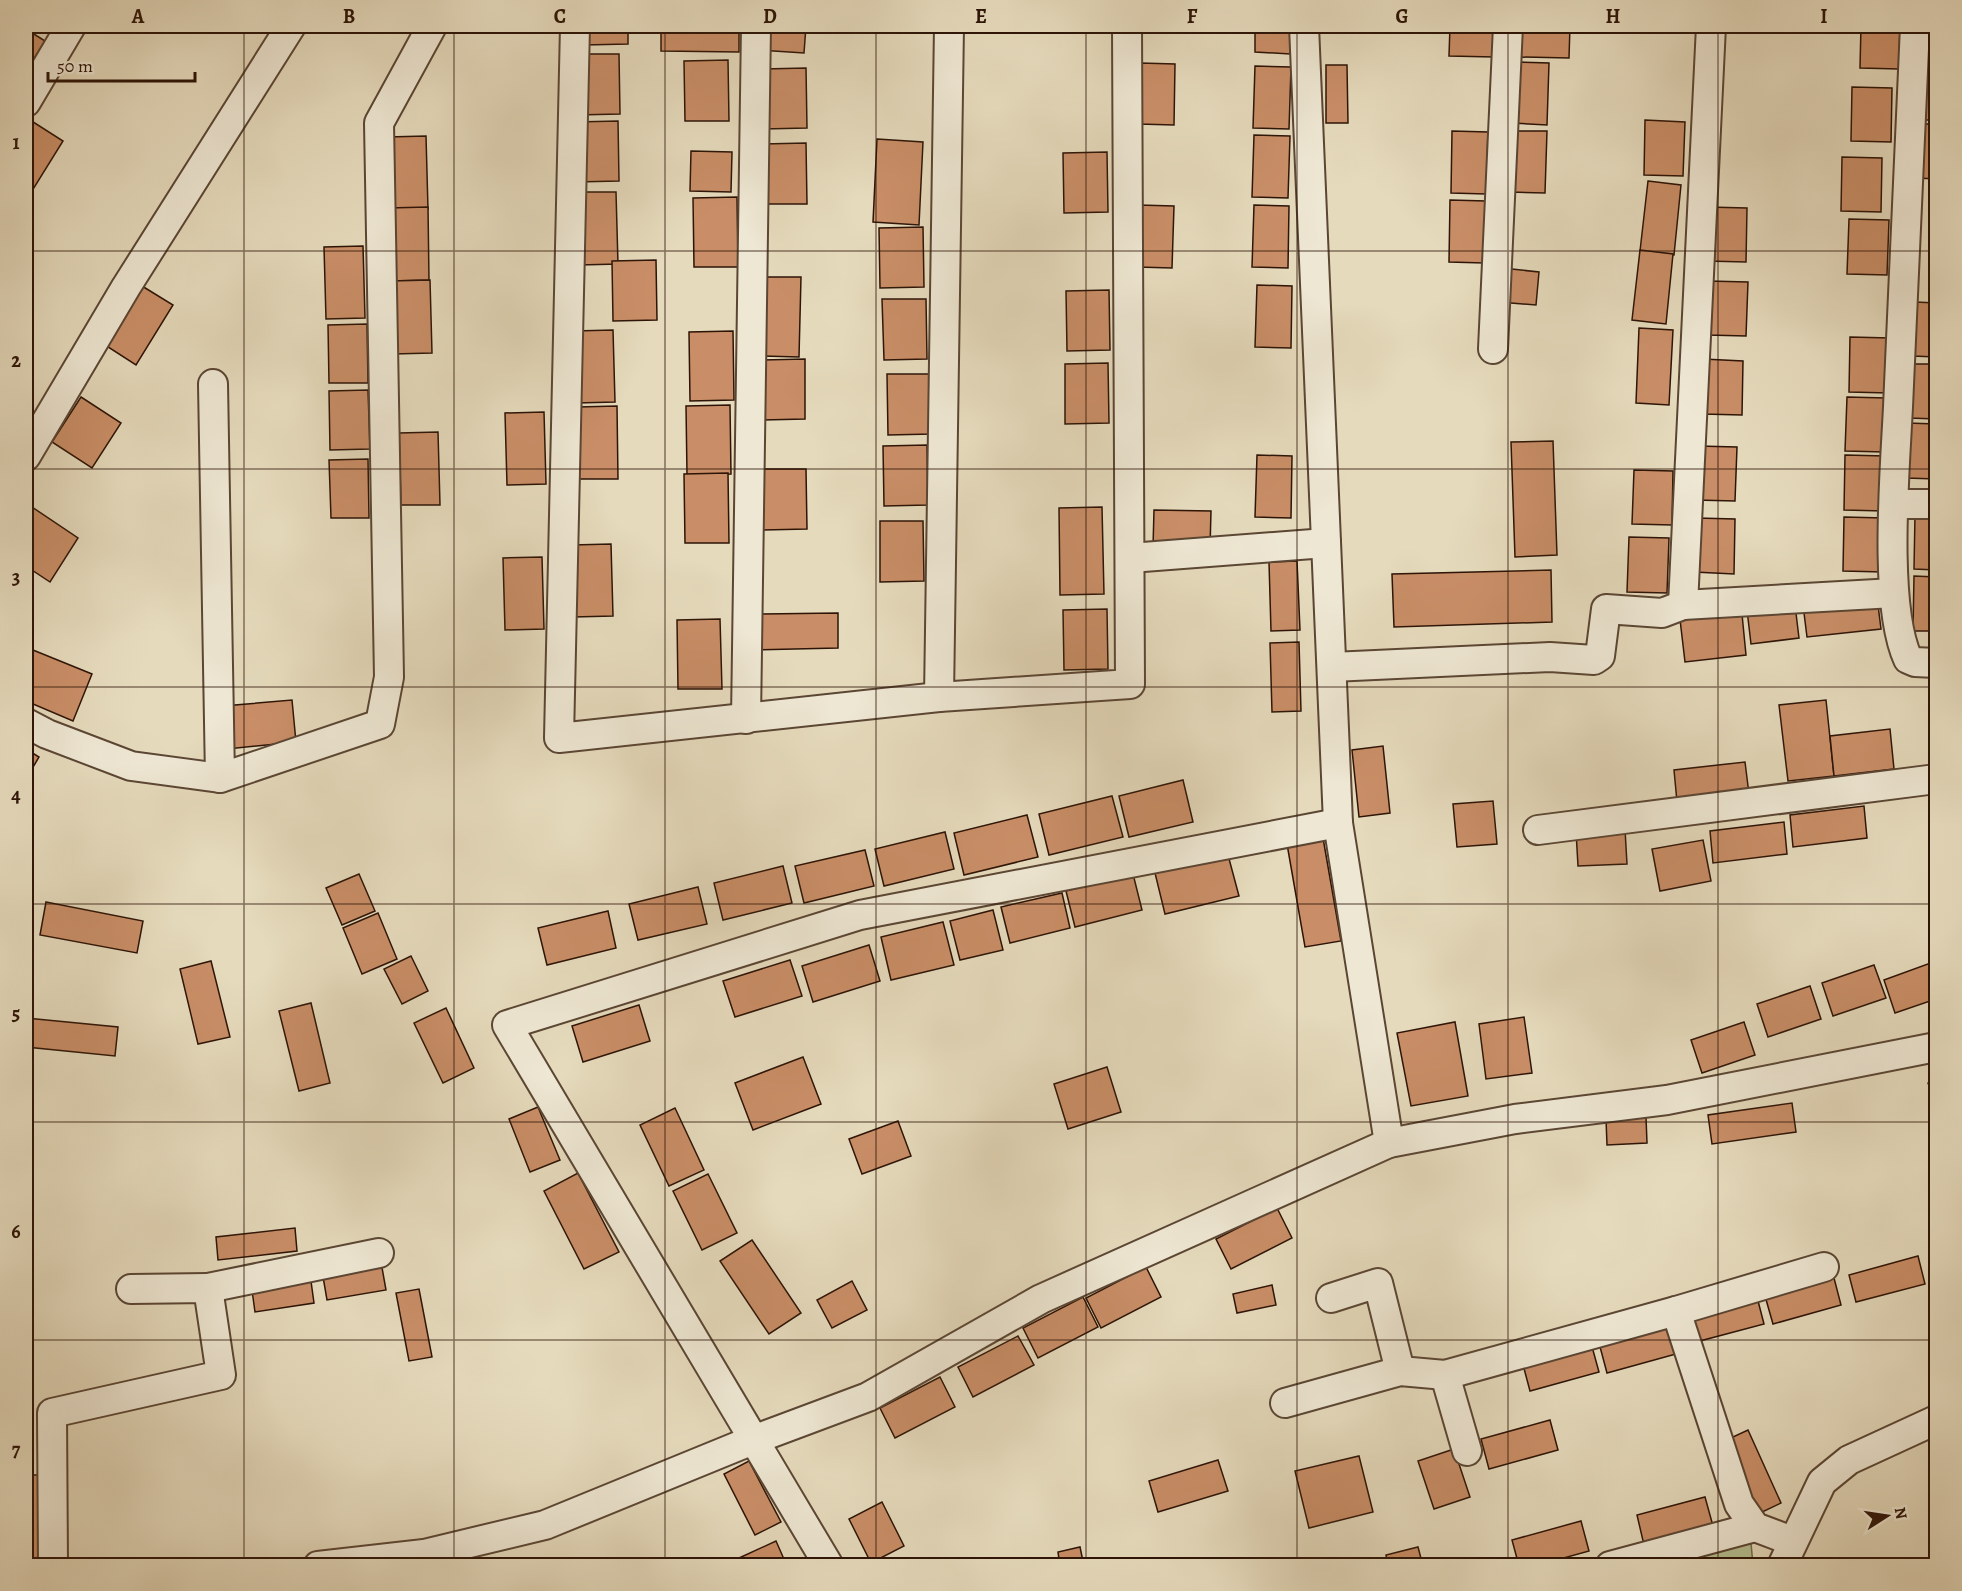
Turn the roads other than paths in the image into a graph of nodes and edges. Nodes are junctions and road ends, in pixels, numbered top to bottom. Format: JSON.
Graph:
{"nodes":[{"id":1,"x":71,"y":26,"type":"edge"},
{"id":2,"x":291,"y":26,"type":"edge"},
{"id":3,"x":432,"y":26,"type":"edge"},
{"id":4,"x":575,"y":26,"type":"edge"},
{"id":5,"x":756,"y":26,"type":"edge"},
{"id":6,"x":949,"y":26,"type":"edge"},
{"id":7,"x":1127,"y":26,"type":"edge"},
{"id":8,"x":1304,"y":26,"type":"edge"},
{"id":9,"x":1508,"y":26,"type":"edge"},
{"id":10,"x":1711,"y":26,"type":"edge"},
{"id":11,"x":1915,"y":26,"type":"edge"},
{"id":12,"x":26,"y":102,"type":"edge"},
{"id":13,"x":1493,"y":349,"type":"dead end"},
{"id":14,"x":213,"y":384,"type":"dead end"},
{"id":15,"x":26,"y":456,"type":"edge"},
{"id":16,"x":1894,"y":504,"type":"junction"},
{"id":17,"x":1936,"y":504,"type":"edge"},
{"id":18,"x":1326,"y":543,"type":"junction"},
{"id":19,"x":1130,"y":558,"type":"junction"},
{"id":20,"x":1894,"y":593,"type":"junction"},
{"id":21,"x":1683,"y":605,"type":"junction"},
{"id":22,"x":1936,"y":663,"type":"edge"},
{"id":23,"x":1332,"y":667,"type":"junction"},
{"id":24,"x":939,"y":697,"type":"junction"},
{"id":25,"x":746,"y":719,"type":"junction"},
{"id":26,"x":26,"y":723,"type":"edge"},
{"id":27,"x":220,"y":778,"type":"junction"},
{"id":28,"x":1936,"y":779,"type":"edge"},
{"id":29,"x":1338,"y":823,"type":"junction"},
{"id":30,"x":1538,"y":831,"type":"dead end"},
{"id":31,"x":1936,"y":1047,"type":"edge"},
{"id":32,"x":1389,"y":1143,"type":"junction"},
{"id":33,"x":379,"y":1253,"type":"dead end"},
{"id":34,"x":1824,"y":1267,"type":"dead end"},
{"id":35,"x":208,"y":1288,"type":"junction"},
{"id":36,"x":130,"y":1289,"type":"dead end"},
{"id":37,"x":1331,"y":1298,"type":"dead end"},
{"id":38,"x":1676,"y":1311,"type":"junction"},
{"id":39,"x":1400,"y":1371,"type":"junction"},
{"id":40,"x":1444,"y":1375,"type":"junction"},
{"id":41,"x":1286,"y":1403,"type":"dead end"},
{"id":42,"x":1936,"y":1420,"type":"edge"},
{"id":43,"x":753,"y":1440,"type":"junction"},
{"id":44,"x":1467,"y":1451,"type":"dead end"},
{"id":45,"x":1755,"y":1527,"type":"junction"},
{"id":46,"x":1787,"y":1553,"type":"edge"},
{"id":47,"x":425,"y":1560,"type":"edge"},
{"id":48,"x":53,"y":1566,"type":"edge"},
{"id":49,"x":318,"y":1566,"type":"edge"},
{"id":50,"x":829,"y":1566,"type":"edge"},
{"id":51,"x":1610,"y":1566,"type":"edge"}],
"edges":[{"from":1,"to":12,"type":"street"},
{"from":2,"to":15,"type":"street"},
{"from":3,"to":27,"type":"street"},
{"from":4,"to":25,"type":"street"},
{"from":5,"to":25,"type":"street"},
{"from":6,"to":24,"type":"street"},
{"from":7,"to":19,"type":"street"},
{"from":8,"to":18,"type":"street"},
{"from":9,"to":13,"type":"street"},
{"from":10,"to":21,"type":"street"},
{"from":11,"to":16,"type":"street"},
{"from":14,"to":27,"type":"street"},
{"from":16,"to":17,"type":"street"},
{"from":16,"to":20,"type":"street"},
{"from":18,"to":19,"type":"street"},
{"from":18,"to":23,"type":"street"},
{"from":19,"to":24,"type":"street"},
{"from":20,"to":21,"type":"street"},
{"from":20,"to":22,"type":"street"},
{"from":21,"to":23,"type":"street"},
{"from":23,"to":29,"type":"street"},
{"from":24,"to":25,"type":"street"},
{"from":26,"to":27,"type":"street"},
{"from":28,"to":30,"type":"street"},
{"from":29,"to":32,"type":"street"},
{"from":29,"to":43,"type":"street"},
{"from":31,"to":32,"type":"street"},
{"from":32,"to":43,"type":"street"},
{"from":33,"to":35,"type":"street"},
{"from":34,"to":38,"type":"street"},
{"from":35,"to":36,"type":"street"},
{"from":35,"to":48,"type":"street"},
{"from":37,"to":39,"type":"street"},
{"from":38,"to":40,"type":"street"},
{"from":38,"to":45,"type":"street"},
{"from":39,"to":40,"type":"street"},
{"from":39,"to":41,"type":"street"},
{"from":40,"to":44,"type":"street"},
{"from":42,"to":46,"type":"street"},
{"from":43,"to":47,"type":"street"},
{"from":43,"to":50,"type":"street"},
{"from":45,"to":46,"type":"street"},
{"from":45,"to":51,"type":"street"},
{"from":47,"to":49,"type":"street"}]}
